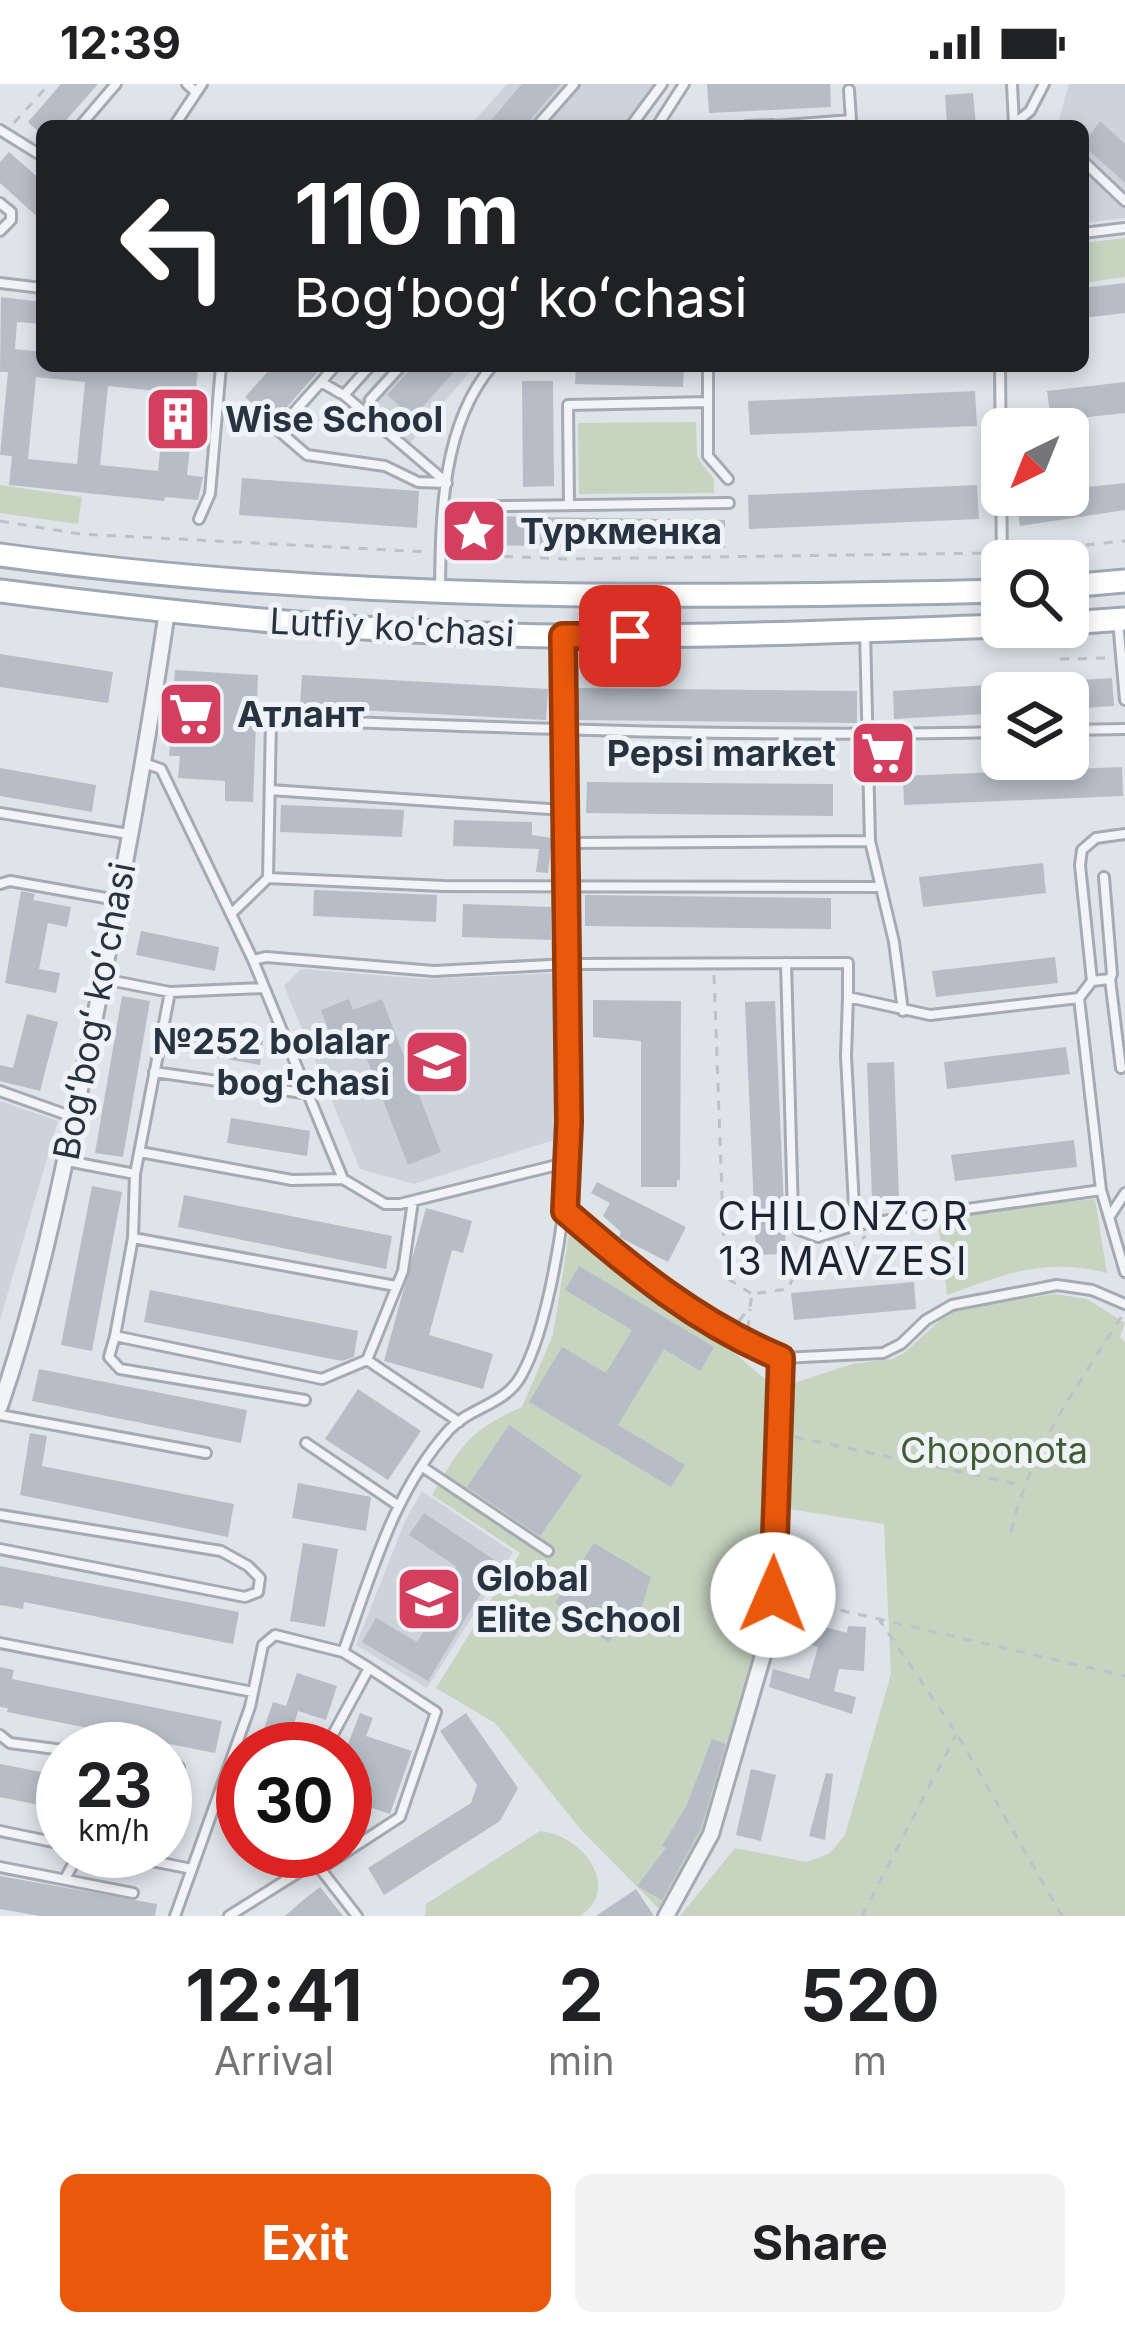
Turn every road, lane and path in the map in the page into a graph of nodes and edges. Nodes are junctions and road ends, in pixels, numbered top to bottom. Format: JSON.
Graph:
{"nodes":[{"id":1,"x":49,"y":84,"type":"edge"},
{"id":2,"x":116,"y":84,"type":"edge"},
{"id":3,"x":187,"y":84,"type":"edge"},
{"id":4,"x":574,"y":84,"type":"edge"},
{"id":5,"x":662,"y":84,"type":"edge"},
{"id":6,"x":684,"y":84,"type":"edge"},
{"id":7,"x":1012,"y":84,"type":"edge"},
{"id":8,"x":1044,"y":84,"type":"edge"},
{"id":9,"x":199,"y":88,"type":"edge"},
{"id":10,"x":849,"y":90,"type":"dead end"},
{"id":11,"x":85,"y":120,"type":"edge"},
{"id":12,"x":178,"y":120,"type":"edge"},
{"id":13,"x":542,"y":120,"type":"edge"},
{"id":14,"x":635,"y":120,"type":"edge"},
{"id":15,"x":661,"y":120,"type":"edge"},
{"id":16,"x":851,"y":120,"type":"edge"},
{"id":17,"x":1014,"y":120,"type":"edge"},
{"id":18,"x":1020,"y":120,"type":"edge"},
{"id":19,"x":2,"y":132,"type":"edge"},
{"id":20,"x":36,"y":152,"type":"edge"},
{"id":21,"x":1089,"y":167,"type":"edge"},
{"id":22,"x":1125,"y":201,"type":"edge"},
{"id":23,"x":0,"y":203,"type":"edge"},
{"id":24,"x":1125,"y":228,"type":"edge"},
{"id":25,"x":0,"y":231,"type":"edge"},
{"id":26,"x":1089,"y":231,"type":"edge"},
{"id":27,"x":0,"y":283,"type":"edge"},
{"id":28,"x":36,"y":287,"type":"edge"},
{"id":29,"x":220,"y":372,"type":"edge"},
{"id":30,"x":330,"y":372,"type":"edge"},
{"id":31,"x":365,"y":372,"type":"edge"},
{"id":32,"x":396,"y":372,"type":"edge"},
{"id":33,"x":487,"y":372,"type":"edge"},
{"id":34,"x":708,"y":372,"type":"edge"},
{"id":35,"x":1000,"y":372,"type":"edge"},
{"id":36,"x":321,"y":382,"type":"junction"},
{"id":37,"x":340,"y":393,"type":"dead end"},
{"id":38,"x":370,"y":400,"type":"dead end"},
{"id":39,"x":708,"y":402,"type":"junction"},
{"id":40,"x":728,"y":479,"type":"dead end"},
{"id":41,"x":447,"y":483,"type":"junction"},
{"id":42,"x":729,"y":503,"type":"dead end"},
{"id":43,"x":569,"y":505,"type":"junction"},
{"id":44,"x":444,"y":507,"type":"junction"},
{"id":45,"x":200,"y":519,"type":"dead end"},
{"id":46,"x":0,"y":521,"type":"edge"},
{"id":47,"x":1002,"y":540,"type":"edge"},
{"id":48,"x":1125,"y":541,"type":"edge"},
{"id":49,"x":1089,"y":545,"type":"edge"},
{"id":50,"x":441,"y":553,"type":"junction"},
{"id":51,"x":981,"y":553,"type":"edge"},
{"id":52,"x":0,"y":555,"type":"edge"},
{"id":53,"x":112,"y":570,"type":"junction"},
{"id":54,"x":1125,"y":581,"type":"edge"},
{"id":55,"x":1089,"y":584,"type":"edge"},
{"id":56,"x":0,"y":591,"type":"edge"},
{"id":57,"x":981,"y":592,"type":"edge"},
{"id":58,"x":440,"y":595,"type":"junction"},
{"id":59,"x":109,"y":604,"type":"junction"},
{"id":60,"x":166,"y":611,"type":"junction"},
{"id":61,"x":1121,"y":619,"type":"edge"},
{"id":62,"x":1089,"y":621,"type":"edge"},
{"id":63,"x":981,"y":627,"type":"edge"},
{"id":64,"x":866,"y":631,"type":"junction"},
{"id":65,"x":563,"y":636,"type":"junction"},
{"id":66,"x":1120,"y":658,"type":"junction"},
{"id":67,"x":1060,"y":659,"type":"dead end"},
{"id":68,"x":1125,"y":700,"type":"edge"},
{"id":69,"x":1125,"y":729,"type":"edge"},
{"id":70,"x":564,"y":730,"type":"junction"},
{"id":71,"x":1089,"y":730,"type":"edge"},
{"id":72,"x":981,"y":732,"type":"edge"},
{"id":73,"x":866,"y":735,"type":"junction"},
{"id":74,"x":143,"y":762,"type":"junction"},
{"id":75,"x":270,"y":790,"type":"junction"},
{"id":76,"x":564,"y":810,"type":"junction"},
{"id":77,"x":0,"y":813,"type":"edge"},
{"id":78,"x":129,"y":834,"type":"junction"},
{"id":79,"x":1125,"y":834,"type":"edge"},
{"id":80,"x":870,"y":841,"type":"junction"},
{"id":81,"x":565,"y":843,"type":"junction"},
{"id":82,"x":268,"y":878,"type":"junction"},
{"id":83,"x":1104,"y":878,"type":"dead end"},
{"id":84,"x":0,"y":884,"type":"edge"},
{"id":85,"x":566,"y":887,"type":"junction"},
{"id":86,"x":881,"y":887,"type":"junction"},
{"id":87,"x":117,"y":900,"type":"junction"},
{"id":88,"x":232,"y":913,"type":"junction"},
{"id":89,"x":253,"y":960,"type":"junction"},
{"id":90,"x":714,"y":963,"type":"junction"},
{"id":91,"x":786,"y":963,"type":"junction"},
{"id":92,"x":568,"y":964,"type":"junction"},
{"id":93,"x":103,"y":979,"type":"junction"},
{"id":94,"x":1110,"y":979,"type":"junction"},
{"id":95,"x":1092,"y":981,"type":"junction"},
{"id":96,"x":264,"y":988,"type":"junction"},
{"id":97,"x":170,"y":992,"type":"junction"},
{"id":98,"x":848,"y":997,"type":"junction"},
{"id":99,"x":1079,"y":998,"type":"junction"},
{"id":100,"x":903,"y":1010,"type":"junction"},
{"id":101,"x":1121,"y":1068,"type":"dead end"},
{"id":102,"x":154,"y":1072,"type":"junction"},
{"id":103,"x":0,"y":1091,"type":"edge"},
{"id":104,"x":305,"y":1093,"type":"junction"},
{"id":105,"x":75,"y":1118,"type":"junction"},
{"id":106,"x":140,"y":1153,"type":"junction"},
{"id":107,"x":65,"y":1161,"type":"junction"},
{"id":108,"x":569,"y":1162,"type":"junction"},
{"id":109,"x":135,"y":1174,"type":"junction"},
{"id":110,"x":343,"y":1179,"type":"junction"},
{"id":111,"x":1101,"y":1190,"type":"junction"},
{"id":112,"x":1123,"y":1199,"type":"edge"},
{"id":113,"x":413,"y":1201,"type":"junction"},
{"id":114,"x":565,"y":1211,"type":"junction"},
{"id":115,"x":1109,"y":1217,"type":"junction"},
{"id":116,"x":887,"y":1220,"type":"junction"},
{"id":117,"x":855,"y":1225,"type":"junction"},
{"id":118,"x":133,"y":1238,"type":"junction"},
{"id":119,"x":1125,"y":1271,"type":"edge"},
{"id":120,"x":397,"y":1286,"type":"junction"},
{"id":121,"x":752,"y":1294,"type":"junction"},
{"id":122,"x":751,"y":1307,"type":"junction"},
{"id":123,"x":1125,"y":1308,"type":"edge"},
{"id":124,"x":724,"y":1333,"type":"junction"},
{"id":125,"x":115,"y":1336,"type":"junction"},
{"id":126,"x":747,"y":1344,"type":"junction"},
{"id":127,"x":781,"y":1358,"type":"junction"},
{"id":128,"x":367,"y":1360,"type":"junction"},
{"id":129,"x":305,"y":1400,"type":"dead end"},
{"id":130,"x":0,"y":1406,"type":"edge"},
{"id":131,"x":0,"y":1415,"type":"edge"},
{"id":132,"x":459,"y":1422,"type":"junction"},
{"id":133,"x":776,"y":1433,"type":"junction"},
{"id":134,"x":306,"y":1443,"type":"dead end"},
{"id":135,"x":206,"y":1453,"type":"dead end"},
{"id":136,"x":424,"y":1468,"type":"junction"},
{"id":137,"x":1022,"y":1485,"type":"junction"},
{"id":138,"x":399,"y":1506,"type":"junction"},
{"id":139,"x":0,"y":1515,"type":"edge"},
{"id":140,"x":1011,"y":1532,"type":"dead end"},
{"id":141,"x":0,"y":1549,"type":"edge"},
{"id":142,"x":548,"y":1551,"type":"dead end"},
{"id":143,"x":773,"y":1595,"type":"junction"},
{"id":144,"x":877,"y":1617,"type":"junction"},
{"id":145,"x":0,"y":1642,"type":"edge"},
{"id":146,"x":343,"y":1652,"type":"junction"},
{"id":147,"x":368,"y":1668,"type":"junction"},
{"id":148,"x":1125,"y":1676,"type":"edge"},
{"id":149,"x":253,"y":1692,"type":"junction"},
{"id":150,"x":339,"y":1722,"type":"edge"},
{"id":151,"x":957,"y":1734,"type":"junction"},
{"id":152,"x":0,"y":1735,"type":"edge"},
{"id":153,"x":36,"y":1746,"type":"edge"},
{"id":154,"x":372,"y":1831,"type":"edge"},
{"id":155,"x":0,"y":1832,"type":"edge"},
{"id":156,"x":36,"y":1839,"type":"edge"},
{"id":157,"x":0,"y":1867,"type":"edge"},
{"id":158,"x":192,"y":1869,"type":"edge"},
{"id":159,"x":189,"y":1878,"type":"edge"},
{"id":160,"x":288,"y":1878,"type":"edge"},
{"id":161,"x":329,"y":1878,"type":"edge"},
{"id":162,"x":65,"y":1879,"type":"joint"},
{"id":163,"x":133,"y":1893,"type":"dead end"},
{"id":164,"x":175,"y":1916,"type":"edge"},
{"id":165,"x":229,"y":1916,"type":"edge"},
{"id":166,"x":357,"y":1916,"type":"edge"},
{"id":167,"x":666,"y":1916,"type":"edge"},
{"id":168,"x":862,"y":1916,"type":"edge"},
{"id":169,"x":1062,"y":1916,"type":"edge"}],
"edges":[{"from":1,"to":19,"type":"path"},
{"from":2,"to":11,"type":"lane"},
{"from":3,"to":9,"type":"lane"},
{"from":4,"to":13,"type":"lane"},
{"from":5,"to":14,"type":"lane"},
{"from":6,"to":15,"type":"lane"},
{"from":7,"to":17,"type":"lane"},
{"from":8,"to":18,"type":"lane"},
{"from":9,"to":12,"type":"lane"},
{"from":10,"to":16,"type":"lane"},
{"from":19,"to":20,"type":"lane"},
{"from":21,"to":22,"type":"lane"},
{"from":23,"to":25,"type":"lane"},
{"from":24,"to":26,"type":"lane"},
{"from":27,"to":28,"type":"lane"},
{"from":29,"to":45,"type":"lane"},
{"from":30,"to":36,"type":"lane"},
{"from":31,"to":41,"type":"lane"},
{"from":32,"to":38,"type":"lane"},
{"from":33,"to":41,"type":"lane"},
{"from":34,"to":39,"type":"lane"},
{"from":35,"to":47,"type":"lane"},
{"from":36,"to":37,"type":"lane"},
{"from":36,"to":41,"type":"lane"},
{"from":39,"to":40,"type":"lane"},
{"from":39,"to":43,"type":"lane"},
{"from":41,"to":44,"type":"lane"},
{"from":42,"to":43,"type":"lane"},
{"from":43,"to":44,"type":"lane"},
{"from":44,"to":50,"type":"lane"},
{"from":46,"to":50,"type":"path"},
{"from":48,"to":49,"type":"path"},
{"from":50,"to":51,"type":"path"},
{"from":50,"to":58,"type":"lane"},
{"from":52,"to":53,"type":"main road","name":"Lutfiy ko'chasi"},
{"from":53,"to":58,"type":"main road","name":"Lutfiy ko'chasi"},
{"from":53,"to":59,"type":"main road"},
{"from":54,"to":55,"type":"main road"},
{"from":56,"to":59,"type":"main road","name":"Lutfiy ko'chasi"},
{"from":57,"to":58,"type":"main road","name":"Lutfiy ko'chasi"},
{"from":59,"to":60,"type":"main road","name":"Lutfiy ko'chasi"},
{"from":60,"to":65,"type":"main road","name":"Lutfiy ko'chasi"},
{"from":60,"to":74,"type":"street","name":"Bogʻbogʻ koʻchasi"},
{"from":61,"to":62,"type":"main road"},
{"from":61,"to":66,"type":"lane"},
{"from":63,"to":64,"type":"main road","name":"Lutfiy ko'chasi"},
{"from":64,"to":65,"type":"main road","name":"Lutfiy ko'chasi"},
{"from":64,"to":73,"type":"lane"},
{"from":65,"to":70,"type":"lane"},
{"from":66,"to":67,"type":"path"},
{"from":66,"to":68,"type":"lane"},
{"from":69,"to":71,"type":"lane"},
{"from":70,"to":73,"type":"lane"},
{"from":70,"to":75,"type":"lane"},
{"from":70,"to":76,"type":"lane"},
{"from":72,"to":73,"type":"lane"},
{"from":73,"to":80,"type":"lane"},
{"from":74,"to":78,"type":"street","name":"Bogʻbogʻ koʻchasi"},
{"from":74,"to":88,"type":"lane"},
{"from":75,"to":76,"type":"lane"},
{"from":75,"to":82,"type":"lane"},
{"from":76,"to":81,"type":"lane"},
{"from":77,"to":78,"type":"lane"},
{"from":78,"to":87,"type":"street","name":"Bogʻbogʻ koʻchasi"},
{"from":79,"to":95,"type":"lane"},
{"from":80,"to":81,"type":"lane"},
{"from":80,"to":86,"type":"lane"},
{"from":81,"to":85,"type":"lane"},
{"from":82,"to":85,"type":"lane"},
{"from":82,"to":88,"type":"lane"},
{"from":83,"to":94,"type":"lane"},
{"from":84,"to":87,"type":"lane"},
{"from":85,"to":86,"type":"lane"},
{"from":85,"to":92,"type":"lane"},
{"from":86,"to":100,"type":"lane"},
{"from":87,"to":93,"type":"street","name":"Bogʻbogʻ koʻchasi"},
{"from":88,"to":89,"type":"lane"},
{"from":89,"to":92,"type":"lane"},
{"from":89,"to":96,"type":"lane"},
{"from":90,"to":91,"type":"lane"},
{"from":90,"to":92,"type":"lane"},
{"from":90,"to":121,"type":"path"},
{"from":91,"to":98,"type":"lane"},
{"from":91,"to":117,"type":"lane"},
{"from":92,"to":108,"type":"lane"},
{"from":93,"to":97,"type":"lane"},
{"from":93,"to":105,"type":"street","name":"Bogʻbogʻ koʻchasi"},
{"from":94,"to":95,"type":"lane"},
{"from":94,"to":101,"type":"lane"},
{"from":95,"to":99,"type":"lane"},
{"from":96,"to":97,"type":"lane"},
{"from":96,"to":104,"type":"lane"},
{"from":97,"to":102,"type":"lane"},
{"from":98,"to":100,"type":"lane"},
{"from":98,"to":117,"type":"lane"},
{"from":99,"to":100,"type":"lane"},
{"from":99,"to":111,"type":"lane"},
{"from":102,"to":104,"type":"lane"},
{"from":102,"to":106,"type":"lane"},
{"from":103,"to":105,"type":"lane"},
{"from":104,"to":110,"type":"lane"},
{"from":105,"to":107,"type":"street","name":"Bogʻbogʻ koʻchasi"},
{"from":106,"to":109,"type":"lane"},
{"from":106,"to":110,"type":"lane"},
{"from":107,"to":109,"type":"lane"},
{"from":107,"to":130,"type":"street","name":"Bogʻbogʻ koʻchasi"},
{"from":108,"to":113,"type":"lane"},
{"from":108,"to":114,"type":"lane"},
{"from":109,"to":118,"type":"lane"},
{"from":110,"to":113,"type":"lane"},
{"from":111,"to":115,"type":"lane"},
{"from":111,"to":116,"type":"lane"},
{"from":112,"to":115,"type":"lane"},
{"from":113,"to":120,"type":"lane"},
{"from":114,"to":124,"type":"street"},
{"from":114,"to":132,"type":"lane"},
{"from":115,"to":119,"type":"lane"},
{"from":116,"to":117,"type":"lane"},
{"from":116,"to":121,"type":"path"},
{"from":118,"to":120,"type":"lane"},
{"from":118,"to":125,"type":"lane"},
{"from":120,"to":128,"type":"lane"},
{"from":121,"to":122,"type":"path"},
{"from":122,"to":124,"type":"path"},
{"from":122,"to":126,"type":"path"},
{"from":123,"to":127,"type":"lane"},
{"from":123,"to":137,"type":"path"},
{"from":124,"to":126,"type":"street"},
{"from":125,"to":128,"type":"lane"},
{"from":125,"to":129,"type":"lane"},
{"from":126,"to":127,"type":"street"},
{"from":127,"to":133,"type":"street"},
{"from":128,"to":132,"type":"lane"},
{"from":131,"to":135,"type":"lane"},
{"from":132,"to":136,"type":"lane"},
{"from":133,"to":137,"type":"path"},
{"from":133,"to":143,"type":"street"},
{"from":134,"to":138,"type":"lane"},
{"from":136,"to":138,"type":"lane"},
{"from":136,"to":142,"type":"lane"},
{"from":137,"to":140,"type":"path"},
{"from":138,"to":146,"type":"lane"},
{"from":139,"to":141,"type":"lane"},
{"from":143,"to":144,"type":"path"},
{"from":143,"to":167,"type":"street"},
{"from":144,"to":148,"type":"path"},
{"from":144,"to":151,"type":"path"},
{"from":145,"to":149,"type":"lane"},
{"from":146,"to":147,"type":"lane"},
{"from":146,"to":149,"type":"lane"},
{"from":147,"to":150,"type":"lane"},
{"from":147,"to":154,"type":"lane"},
{"from":149,"to":158,"type":"lane"},
{"from":151,"to":168,"type":"path"},
{"from":151,"to":169,"type":"path"},
{"from":152,"to":153,"type":"lane"},
{"from":155,"to":156,"type":"lane"},
{"from":157,"to":162,"type":"lane"},
{"from":159,"to":164,"type":"lane"},
{"from":160,"to":165,"type":"lane"},
{"from":161,"to":166,"type":"lane"},
{"from":162,"to":163,"type":"lane"}]}
